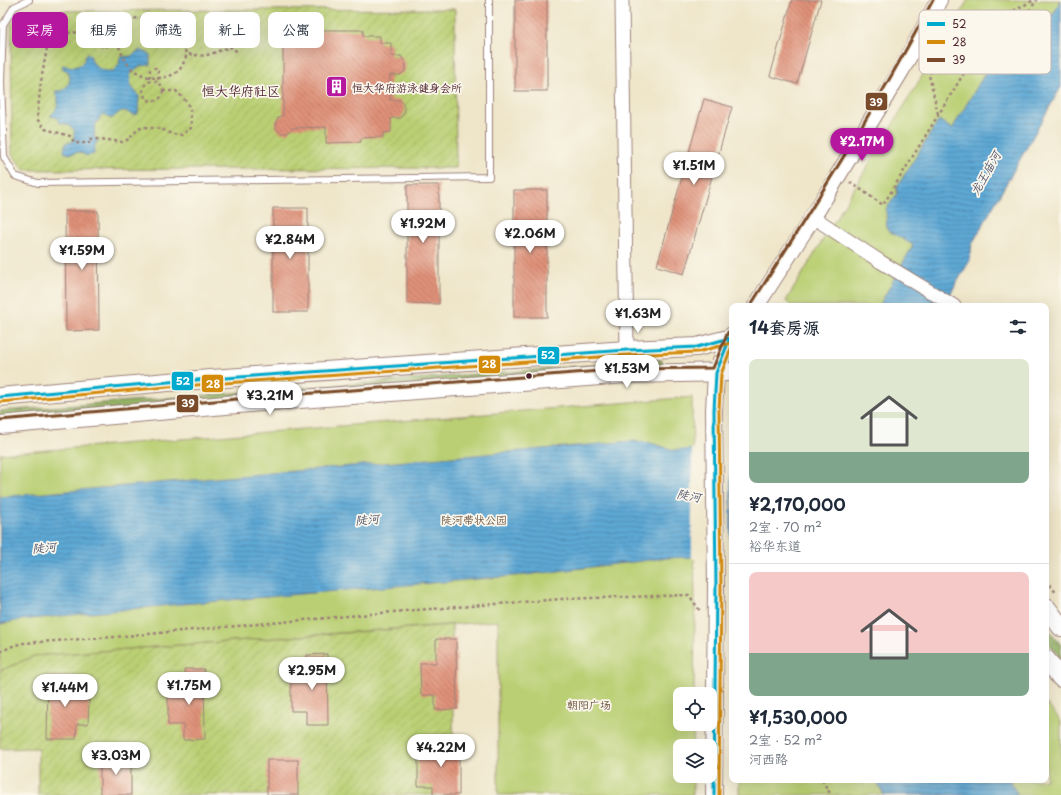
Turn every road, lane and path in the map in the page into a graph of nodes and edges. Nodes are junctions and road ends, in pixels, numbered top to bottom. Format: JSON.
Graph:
{"nodes":[{"id":1,"x":29,"y":0,"type":"edge"},
{"id":2,"x":489,"y":0,"type":"edge"},
{"id":3,"x":622,"y":0,"type":"edge"},
{"id":4,"x":939,"y":0,"type":"edge"},
{"id":5,"x":1035,"y":0,"type":"edge"},
{"id":6,"x":934,"y":10,"type":"edge"},
{"id":7,"x":1016,"y":10,"type":"edge"},
{"id":8,"x":1029,"y":10,"type":"edge"},
{"id":9,"x":132,"y":21,"type":"edge"},
{"id":10,"x":919,"y":37,"type":"edge"},
{"id":11,"x":47,"y":48,"type":"edge"},
{"id":12,"x":120,"y":48,"type":"edge"},
{"id":13,"x":238,"y":53,"type":"dead end"},
{"id":14,"x":188,"y":54,"type":"junction"},
{"id":15,"x":930,"y":74,"type":"edge"},
{"id":16,"x":963,"y":74,"type":"edge"},
{"id":17,"x":1,"y":82,"type":"edge"},
{"id":18,"x":150,"y":82,"type":"junction"},
{"id":19,"x":158,"y":83,"type":"junction"},
{"id":20,"x":163,"y":91,"type":"junction"},
{"id":21,"x":1,"y":113,"type":"edge"},
{"id":22,"x":938,"y":115,"type":"junction"},
{"id":23,"x":849,"y":182,"type":"dead end"},
{"id":24,"x":813,"y":217,"type":"junction"},
{"id":25,"x":758,"y":303,"type":"edge"},
{"id":26,"x":949,"y":303,"type":"edge"},
{"id":27,"x":729,"y":338,"type":"edge"},
{"id":28,"x":729,"y":347,"type":"edge"},
{"id":29,"x":627,"y":350,"type":"junction"},
{"id":30,"x":724,"y":372,"type":"edge"},
{"id":31,"x":0,"y":397,"type":"edge"},
{"id":32,"x":0,"y":425,"type":"edge"},
{"id":33,"x":1049,"y":584,"type":"edge"},
{"id":34,"x":1061,"y":599,"type":"edge"},
{"id":35,"x":1049,"y":611,"type":"edge"},
{"id":36,"x":1061,"y":627,"type":"edge"},
{"id":37,"x":716,"y":632,"type":"junction"},
{"id":38,"x":0,"y":652,"type":"edge"},
{"id":39,"x":1049,"y":663,"type":"edge"},
{"id":40,"x":1061,"y":678,"type":"edge"},
{"id":41,"x":824,"y":783,"type":"edge"},
{"id":42,"x":714,"y":795,"type":"edge"},
{"id":43,"x":831,"y":795,"type":"edge"}],
"edges":[{"from":1,"to":17,"type":"lane"},
{"from":2,"to":21,"type":"lane"},
{"from":3,"to":29,"type":"street"},
{"from":4,"to":6,"type":"street"},
{"from":5,"to":7,"type":"path"},
{"from":5,"to":8,"type":"path"},
{"from":9,"to":14,"type":"path"},
{"from":10,"to":24,"type":"street"},
{"from":11,"to":20,"type":"path"},
{"from":12,"to":14,"type":"path"},
{"from":13,"to":14,"type":"path"},
{"from":15,"to":22,"type":"path"},
{"from":16,"to":22,"type":"path"},
{"from":17,"to":21,"type":"lane"},
{"from":18,"to":19,"type":"path"},
{"from":18,"to":19,"type":"path"},
{"from":18,"to":20,"type":"path"},
{"from":19,"to":20,"type":"path"},
{"from":22,"to":23,"type":"path"},
{"from":24,"to":25,"type":"street"},
{"from":24,"to":26,"type":"street"},
{"from":27,"to":29,"type":"main road"},
{"from":28,"to":30,"type":"street"},
{"from":29,"to":31,"type":"main road"},
{"from":30,"to":32,"type":"main road"},
{"from":30,"to":37,"type":"street"},
{"from":33,"to":34,"type":"path"},
{"from":35,"to":36,"type":"main road"},
{"from":37,"to":38,"type":"path"},
{"from":37,"to":42,"type":"street"},
{"from":39,"to":40,"type":"main road"},
{"from":41,"to":43,"type":"path"}]}
